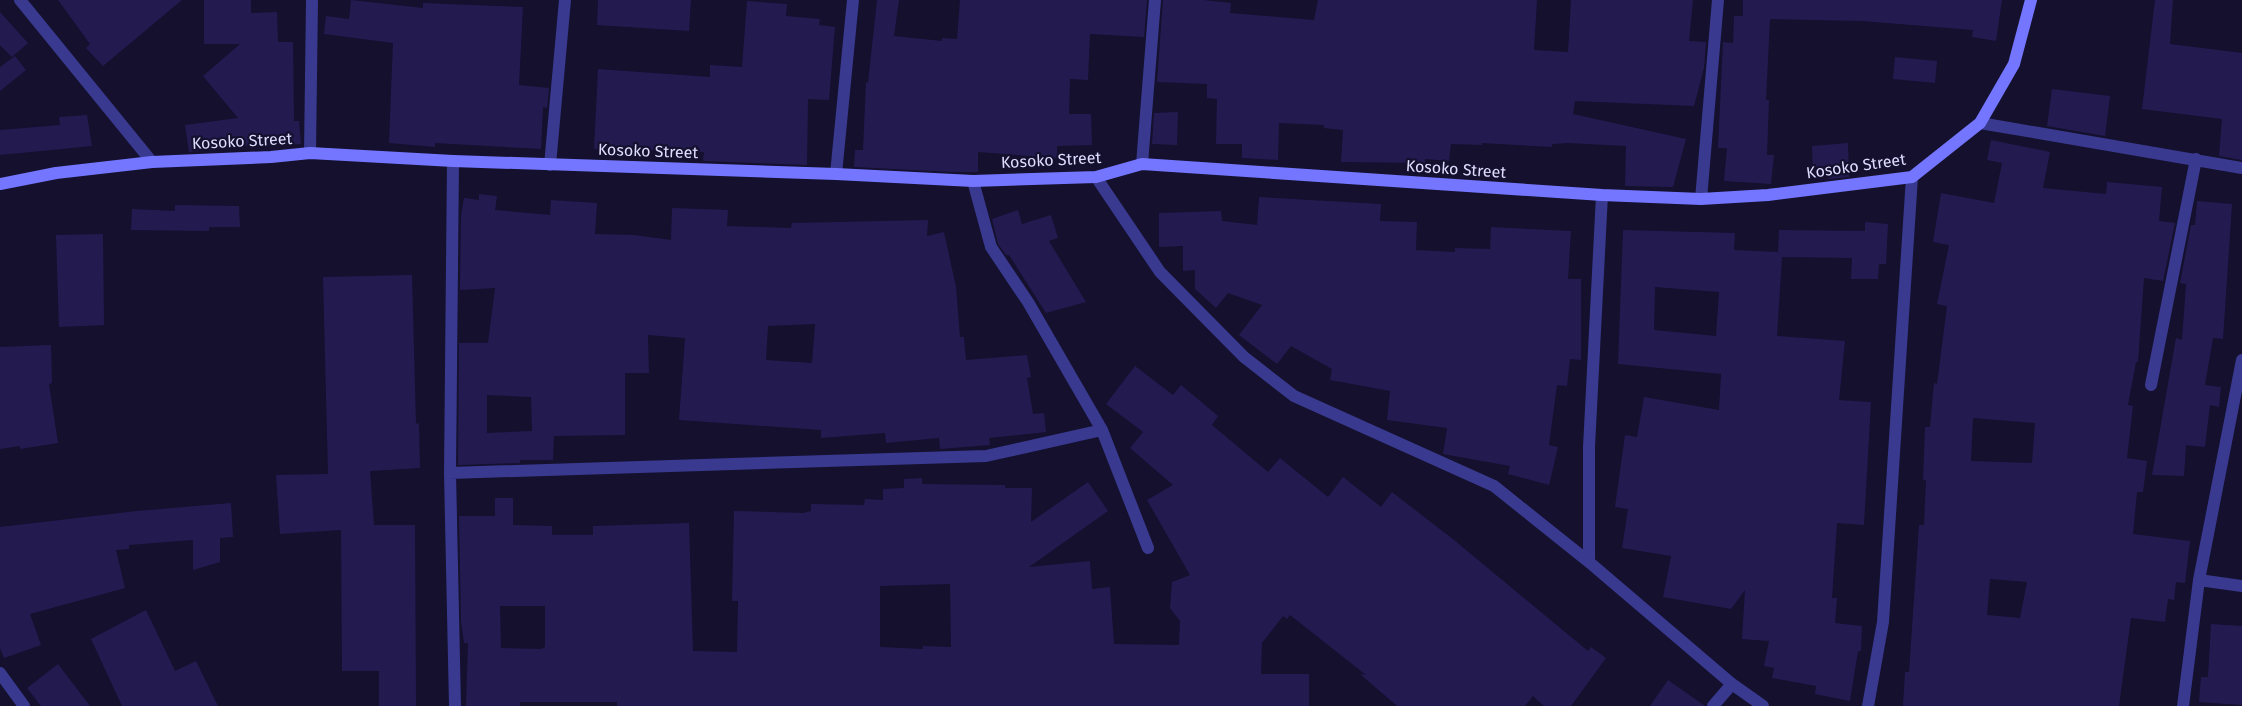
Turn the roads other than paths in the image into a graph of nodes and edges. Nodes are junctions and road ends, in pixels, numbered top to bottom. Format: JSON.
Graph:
{"nodes":[{"id":1,"x":20,"y":0,"type":"edge"},
{"id":2,"x":312,"y":0,"type":"edge"},
{"id":3,"x":565,"y":0,"type":"edge"},
{"id":4,"x":854,"y":0,"type":"edge"},
{"id":5,"x":1155,"y":0,"type":"edge"},
{"id":6,"x":1718,"y":0,"type":"edge"},
{"id":7,"x":2031,"y":0,"type":"edge"},
{"id":8,"x":1980,"y":123,"type":"junction"},
{"id":9,"x":310,"y":152,"type":"junction"},
{"id":10,"x":2196,"y":159,"type":"junction"},
{"id":11,"x":453,"y":161,"type":"junction"},
{"id":12,"x":152,"y":162,"type":"junction"},
{"id":13,"x":1142,"y":164,"type":"junction"},
{"id":14,"x":550,"y":165,"type":"junction"},
{"id":15,"x":2242,"y":168,"type":"edge"},
{"id":16,"x":836,"y":174,"type":"junction"},
{"id":17,"x":1096,"y":177,"type":"junction"},
{"id":18,"x":1912,"y":177,"type":"junction"},
{"id":19,"x":973,"y":181,"type":"junction"},
{"id":20,"x":0,"y":184,"type":"edge"},
{"id":21,"x":1602,"y":196,"type":"junction"},
{"id":22,"x":1701,"y":199,"type":"junction"},
{"id":23,"x":2242,"y":360,"type":"edge"},
{"id":24,"x":2151,"y":385,"type":"dead end"},
{"id":25,"x":1102,"y":430,"type":"junction"},
{"id":26,"x":450,"y":473,"type":"junction"},
{"id":27,"x":1148,"y":548,"type":"dead end"},
{"id":28,"x":1589,"y":562,"type":"junction"},
{"id":29,"x":2199,"y":580,"type":"junction"},
{"id":30,"x":2242,"y":586,"type":"edge"},
{"id":31,"x":0,"y":673,"type":"edge"},
{"id":32,"x":1732,"y":684,"type":"junction"},
{"id":33,"x":24,"y":706,"type":"edge"},
{"id":34,"x":455,"y":706,"type":"edge"},
{"id":35,"x":1713,"y":706,"type":"edge"},
{"id":36,"x":1763,"y":706,"type":"edge"},
{"id":37,"x":1868,"y":706,"type":"edge"},
{"id":38,"x":2183,"y":706,"type":"edge"}],
"edges":[{"from":1,"to":12,"type":"street"},
{"from":2,"to":9,"type":"street"},
{"from":3,"to":14,"type":"street"},
{"from":4,"to":16,"type":"street"},
{"from":5,"to":13,"type":"street"},
{"from":6,"to":22,"type":"street"},
{"from":7,"to":8,"type":"street","name":"Kosoko Street"},
{"from":8,"to":10,"type":"street"},
{"from":8,"to":18,"type":"street","name":"Kosoko Street"},
{"from":9,"to":11,"type":"street","name":"Kosoko Street"},
{"from":9,"to":12,"type":"street","name":"Kosoko Street"},
{"from":10,"to":15,"type":"street"},
{"from":10,"to":24,"type":"street"},
{"from":11,"to":14,"type":"street","name":"Kosoko Street"},
{"from":11,"to":26,"type":"street"},
{"from":12,"to":20,"type":"street","name":"Kosoko Street"},
{"from":13,"to":17,"type":"street","name":"Kosoko Street"},
{"from":13,"to":21,"type":"street","name":"Kosoko Street"},
{"from":14,"to":16,"type":"street","name":"Kosoko Street"},
{"from":16,"to":19,"type":"street","name":"Kosoko Street"},
{"from":17,"to":19,"type":"street","name":"Kosoko Street"},
{"from":17,"to":28,"type":"street"},
{"from":18,"to":22,"type":"street","name":"Kosoko Street"},
{"from":18,"to":37,"type":"street"},
{"from":19,"to":25,"type":"street"},
{"from":21,"to":22,"type":"street","name":"Kosoko Street"},
{"from":21,"to":28,"type":"street"},
{"from":23,"to":29,"type":"street"},
{"from":25,"to":26,"type":"street"},
{"from":25,"to":27,"type":"street"},
{"from":26,"to":34,"type":"street"},
{"from":28,"to":32,"type":"street"},
{"from":29,"to":30,"type":"street"},
{"from":29,"to":38,"type":"street"},
{"from":31,"to":33,"type":"street"},
{"from":32,"to":35,"type":"street"},
{"from":32,"to":36,"type":"street"}]}
